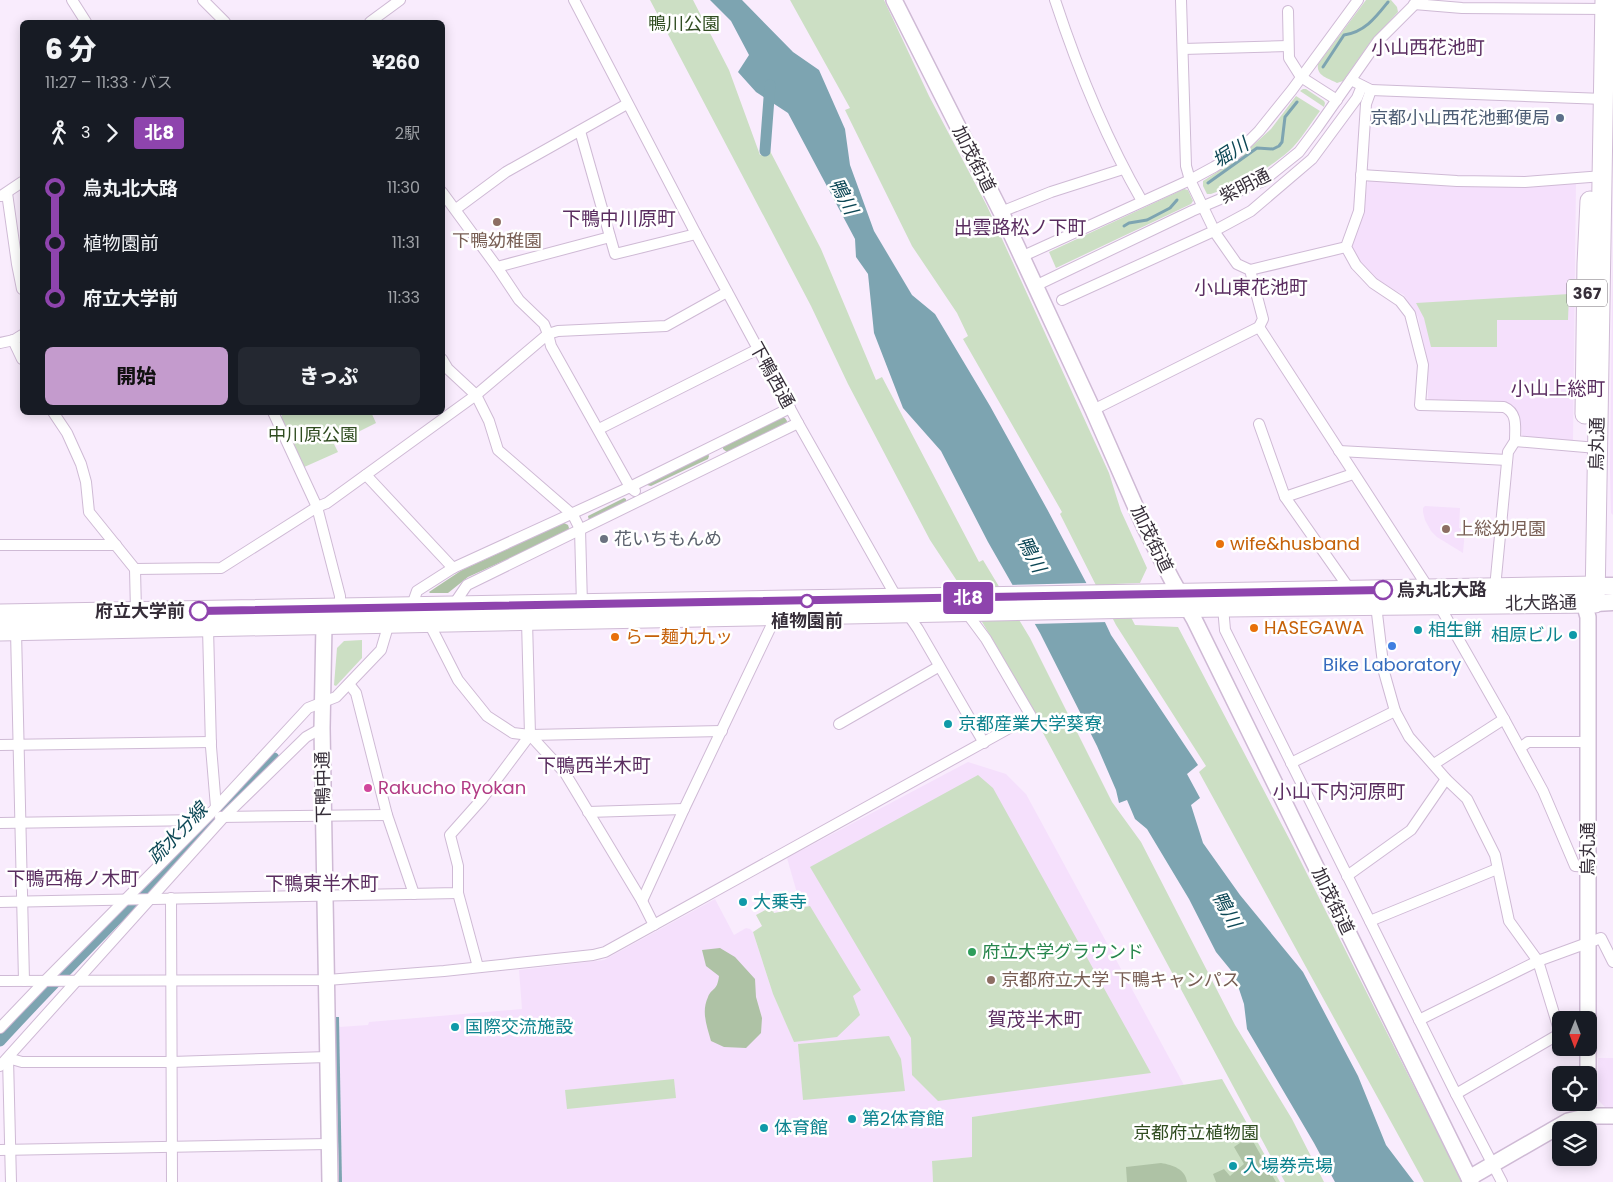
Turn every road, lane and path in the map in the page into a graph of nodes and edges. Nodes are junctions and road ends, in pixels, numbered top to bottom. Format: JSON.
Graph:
{"nodes":[{"id":1,"x":72,"y":0,"type":"edge"},
{"id":2,"x":203,"y":0,"type":"edge"},
{"id":3,"x":400,"y":0,"type":"edge"},
{"id":4,"x":574,"y":0,"type":"edge"},
{"id":5,"x":894,"y":0,"type":"edge"},
{"id":6,"x":1055,"y":0,"type":"edge"},
{"id":7,"x":1181,"y":0,"type":"edge"},
{"id":8,"x":1358,"y":0,"type":"edge"},
{"id":9,"x":1416,"y":2,"type":"edge"},
{"id":10,"x":1602,"y":6,"type":"edge"},
{"id":11,"x":1288,"y":11,"type":"dead end"},
{"id":12,"x":85,"y":20,"type":"edge"},
{"id":13,"x":223,"y":20,"type":"edge"},
{"id":14,"x":373,"y":20,"type":"edge"},
{"id":15,"x":1288,"y":46,"type":"junction"},
{"id":16,"x":1183,"y":50,"type":"junction"},
{"id":17,"x":1301,"y":77,"type":"junction"},
{"id":18,"x":1351,"y":80,"type":"junction"},
{"id":19,"x":1367,"y":88,"type":"junction"},
{"id":20,"x":1597,"y":99,"type":"junction"},
{"id":21,"x":1337,"y":100,"type":"junction"},
{"id":22,"x":627,"y":104,"type":"junction"},
{"id":23,"x":580,"y":131,"type":"junction"},
{"id":24,"x":1608,"y":141,"type":"edge"},
{"id":25,"x":1124,"y":169,"type":"junction"},
{"id":26,"x":1361,"y":175,"type":"junction"},
{"id":27,"x":1597,"y":177,"type":"junction"},
{"id":28,"x":1190,"y":180,"type":"junction"},
{"id":29,"x":20,"y":183,"type":"edge"},
{"id":30,"x":3,"y":195,"type":"edge"},
{"id":31,"x":445,"y":196,"type":"edge"},
{"id":32,"x":1142,"y":201,"type":"junction"},
{"id":33,"x":1204,"y":207,"type":"junction"},
{"id":34,"x":456,"y":209,"type":"junction"},
{"id":35,"x":1001,"y":212,"type":"junction"},
{"id":36,"x":1214,"y":231,"type":"junction"},
{"id":37,"x":696,"y":234,"type":"junction"},
{"id":38,"x":610,"y":237,"type":"junction"},
{"id":39,"x":1346,"y":247,"type":"junction"},
{"id":40,"x":1021,"y":257,"type":"junction"},
{"id":41,"x":497,"y":266,"type":"junction"},
{"id":42,"x":1250,"y":270,"type":"junction"},
{"id":43,"x":20,"y":279,"type":"edge"},
{"id":44,"x":1035,"y":286,"type":"junction"},
{"id":45,"x":727,"y":292,"type":"junction"},
{"id":46,"x":1062,"y":300,"type":"dead end"},
{"id":47,"x":1259,"y":327,"type":"junction"},
{"id":48,"x":548,"y":334,"type":"junction"},
{"id":49,"x":20,"y":335,"type":"edge"},
{"id":50,"x":13,"y":340,"type":"junction"},
{"id":51,"x":0,"y":343,"type":"edge"},
{"id":52,"x":758,"y":349,"type":"junction"},
{"id":53,"x":20,"y":354,"type":"edge"},
{"id":54,"x":445,"y":364,"type":"edge"},
{"id":55,"x":476,"y":395,"type":"junction"},
{"id":56,"x":790,"y":408,"type":"junction"},
{"id":57,"x":1093,"y":410,"type":"junction"},
{"id":58,"x":55,"y":415,"type":"edge"},
{"id":59,"x":274,"y":415,"type":"edge"},
{"id":60,"x":798,"y":423,"type":"junction"},
{"id":61,"x":1259,"y":424,"type":"dead end"},
{"id":62,"x":599,"y":429,"type":"junction"},
{"id":63,"x":1515,"y":441,"type":"junction"},
{"id":64,"x":1591,"y":447,"type":"junction"},
{"id":65,"x":1339,"y":451,"type":"junction"},
{"id":66,"x":1507,"y":460,"type":"junction"},
{"id":67,"x":1353,"y":474,"type":"junction"},
{"id":68,"x":366,"y":475,"type":"junction"},
{"id":69,"x":630,"y":487,"type":"junction"},
{"id":70,"x":1285,"y":497,"type":"junction"},
{"id":71,"x":643,"y":498,"type":"junction"},
{"id":72,"x":317,"y":507,"type":"junction"},
{"id":73,"x":573,"y":515,"type":"junction"},
{"id":74,"x":580,"y":529,"type":"junction"},
{"id":75,"x":0,"y":545,"type":"edge"},
{"id":76,"x":116,"y":545,"type":"junction"},
{"id":77,"x":453,"y":568,"type":"junction"},
{"id":78,"x":135,"y":569,"type":"junction"},
{"id":79,"x":1495,"y":588,"type":"junction"},
{"id":80,"x":1429,"y":589,"type":"junction"},
{"id":81,"x":1351,"y":590,"type":"junction"},
{"id":82,"x":1596,"y":598,"type":"edge"},
{"id":83,"x":1183,"y":601,"type":"junction"},
{"id":84,"x":582,"y":605,"type":"junction"},
{"id":85,"x":1376,"y":605,"type":"junction"},
{"id":86,"x":1440,"y":605,"type":"junction"},
{"id":87,"x":452,"y":607,"type":"junction"},
{"id":88,"x":902,"y":607,"type":"junction"},
{"id":89,"x":1223,"y":607,"type":"junction"},
{"id":90,"x":410,"y":608,"type":"junction"},
{"id":91,"x":968,"y":608,"type":"junction"},
{"id":92,"x":340,"y":609,"type":"junction"},
{"id":93,"x":136,"y":612,"type":"junction"},
{"id":94,"x":0,"y":614,"type":"edge"},
{"id":95,"x":776,"y":616,"type":"junction"},
{"id":96,"x":527,"y":621,"type":"junction"},
{"id":97,"x":430,"y":623,"type":"junction"},
{"id":98,"x":389,"y":624,"type":"junction"},
{"id":99,"x":324,"y":625,"type":"junction"},
{"id":100,"x":208,"y":628,"type":"junction"},
{"id":101,"x":8,"y":631,"type":"edge"},
{"id":102,"x":938,"y":666,"type":"junction"},
{"id":103,"x":349,"y":684,"type":"junction"},
{"id":104,"x":322,"y":703,"type":"junction"},
{"id":105,"x":1395,"y":711,"type":"junction"},
{"id":106,"x":1504,"y":719,"type":"junction"},
{"id":107,"x":839,"y":724,"type":"dead end"},
{"id":108,"x":322,"y":728,"type":"junction"},
{"id":109,"x":722,"y":731,"type":"junction"},
{"id":110,"x":530,"y":734,"type":"junction"},
{"id":111,"x":211,"y":742,"type":"junction"},
{"id":112,"x":1588,"y":742,"type":"junction"},
{"id":113,"x":984,"y":743,"type":"junction"},
{"id":114,"x":0,"y":745,"type":"edge"},
{"id":115,"x":18,"y":745,"type":"junction"},
{"id":116,"x":1520,"y":748,"type":"junction"},
{"id":117,"x":1291,"y":763,"type":"junction"},
{"id":118,"x":1434,"y":764,"type":"junction"},
{"id":119,"x":1446,"y":779,"type":"junction"},
{"id":120,"x":684,"y":809,"type":"junction"},
{"id":121,"x":588,"y":812,"type":"junction"},
{"id":122,"x":210,"y":814,"type":"junction"},
{"id":123,"x":324,"y":816,"type":"junction"},
{"id":124,"x":387,"y":816,"type":"junction"},
{"id":125,"x":223,"y":818,"type":"junction"},
{"id":126,"x":20,"y":822,"type":"junction"},
{"id":127,"x":0,"y":823,"type":"edge"},
{"id":128,"x":1588,"y":867,"type":"junction"},
{"id":129,"x":1497,"y":869,"type":"junction"},
{"id":130,"x":1347,"y":876,"type":"junction"},
{"id":131,"x":458,"y":893,"type":"junction"},
{"id":132,"x":414,"y":894,"type":"junction"},
{"id":133,"x":325,"y":895,"type":"junction"},
{"id":134,"x":150,"y":898,"type":"junction"},
{"id":135,"x":171,"y":898,"type":"junction"},
{"id":136,"x":125,"y":899,"type":"junction"},
{"id":137,"x":22,"y":901,"type":"junction"},
{"id":138,"x":642,"y":901,"type":"junction"},
{"id":139,"x":0,"y":902,"type":"edge"},
{"id":140,"x":1370,"y":921,"type":"junction"},
{"id":141,"x":654,"y":925,"type":"junction"},
{"id":142,"x":1613,"y":938,"type":"edge"},
{"id":143,"x":1594,"y":940,"type":"junction"},
{"id":144,"x":1538,"y":961,"type":"junction"},
{"id":145,"x":1613,"y":962,"type":"edge"},
{"id":146,"x":478,"y":967,"type":"junction"},
{"id":147,"x":327,"y":980,"type":"junction"},
{"id":148,"x":0,"y":981,"type":"edge"},
{"id":149,"x":24,"y":981,"type":"junction"},
{"id":150,"x":45,"y":981,"type":"junction"},
{"id":151,"x":75,"y":981,"type":"junction"},
{"id":152,"x":172,"y":981,"type":"junction"},
{"id":153,"x":1554,"y":1011,"type":"edge"},
{"id":154,"x":1587,"y":1011,"type":"edge"},
{"id":155,"x":1419,"y":1020,"type":"junction"},
{"id":156,"x":0,"y":1028,"type":"edge"},
{"id":157,"x":1552,"y":1038,"type":"edge"},
{"id":158,"x":328,"y":1057,"type":"junction"},
{"id":159,"x":8,"y":1058,"type":"junction"},
{"id":160,"x":172,"y":1062,"type":"junction"},
{"id":161,"x":0,"y":1066,"type":"edge"},
{"id":162,"x":1456,"y":1094,"type":"junction"},
{"id":163,"x":1586,"y":1111,"type":"edge"},
{"id":164,"x":1596,"y":1111,"type":"edge"},
{"id":165,"x":1613,"y":1116,"type":"edge"},
{"id":166,"x":329,"y":1144,"type":"junction"},
{"id":167,"x":172,"y":1147,"type":"junction"},
{"id":168,"x":5,"y":1150,"type":"edge"},
{"id":169,"x":1492,"y":1164,"type":"junction"},
{"id":170,"x":1470,"y":1180,"type":"edge"},
{"id":171,"x":11,"y":1182,"type":"edge"},
{"id":172,"x":172,"y":1182,"type":"edge"},
{"id":173,"x":330,"y":1182,"type":"edge"},
{"id":174,"x":1502,"y":1182,"type":"edge"}],
"edges":[{"from":1,"to":12,"type":"street"},
{"from":2,"to":13,"type":"street"},
{"from":3,"to":14,"type":"street"},
{"from":4,"to":22,"type":"street","name":"下鴨西通"},
{"from":5,"to":35,"type":"street","name":"加茂街道"},
{"from":6,"to":25,"type":"street"},
{"from":7,"to":16,"type":"street"},
{"from":8,"to":17,"type":"street","name":"紫明通"},
{"from":9,"to":10,"type":"street"},
{"from":9,"to":18,"type":"street","name":"紫明通"},
{"from":10,"to":20,"type":"highway","name":"烏丸通","number":"367"},
{"from":11,"to":15,"type":"street"},
{"from":15,"to":16,"type":"street"},
{"from":15,"to":17,"type":"street"},
{"from":16,"to":28,"type":"street"},
{"from":17,"to":21,"type":"street"},
{"from":17,"to":28,"type":"street","name":"紫明通"},
{"from":18,"to":19,"type":"street"},
{"from":18,"to":21,"type":"street","name":"紫明通"},
{"from":19,"to":20,"type":"street"},
{"from":19,"to":26,"type":"street"},
{"from":19,"to":36,"type":"street"},
{"from":20,"to":24,"type":"highway","name":"烏丸通","number":"367"},
{"from":20,"to":27,"type":"highway","name":"烏丸通","number":"367"},
{"from":21,"to":33,"type":"street","name":"紫明通"},
{"from":22,"to":23,"type":"street"},
{"from":22,"to":37,"type":"street","name":"下鴨西通"},
{"from":23,"to":34,"type":"street"},
{"from":23,"to":38,"type":"street"},
{"from":24,"to":27,"type":"highway","name":"烏丸通","number":"367"},
{"from":25,"to":32,"type":"street"},
{"from":25,"to":35,"type":"street"},
{"from":26,"to":27,"type":"street"},
{"from":26,"to":39,"type":"street"},
{"from":27,"to":64,"type":"highway","name":"烏丸通","number":"367"},
{"from":28,"to":32,"type":"street","name":"紫明通"},
{"from":28,"to":33,"type":"street"},
{"from":29,"to":30,"type":"street"},
{"from":30,"to":43,"type":"street"},
{"from":31,"to":34,"type":"street"},
{"from":32,"to":40,"type":"street","name":"紫明通"},
{"from":33,"to":36,"type":"street"},
{"from":33,"to":44,"type":"street","name":"紫明通"},
{"from":34,"to":41,"type":"street"},
{"from":35,"to":40,"type":"street","name":"加茂街道"},
{"from":36,"to":42,"type":"street"},
{"from":36,"to":46,"type":"street"},
{"from":37,"to":38,"type":"street"},
{"from":37,"to":45,"type":"street","name":"下鴨西通"},
{"from":38,"to":41,"type":"street"},
{"from":39,"to":42,"type":"street"},
{"from":39,"to":63,"type":"street"},
{"from":40,"to":44,"type":"street","name":"加茂街道"},
{"from":41,"to":48,"type":"street"},
{"from":42,"to":47,"type":"street"},
{"from":44,"to":57,"type":"street","name":"加茂街道"},
{"from":45,"to":48,"type":"street"},
{"from":45,"to":52,"type":"street","name":"下鴨西通"},
{"from":47,"to":57,"type":"street"},
{"from":47,"to":65,"type":"street"},
{"from":48,"to":55,"type":"street"},
{"from":48,"to":62,"type":"street"},
{"from":49,"to":50,"type":"street"},
{"from":50,"to":51,"type":"street"},
{"from":50,"to":53,"type":"street"},
{"from":52,"to":56,"type":"street","name":"下鴨西通"},
{"from":52,"to":62,"type":"street"},
{"from":54,"to":55,"type":"street"},
{"from":55,"to":68,"type":"street"},
{"from":55,"to":73,"type":"street"},
{"from":56,"to":60,"type":"street","name":"下鴨西通"},
{"from":56,"to":69,"type":"street"},
{"from":57,"to":83,"type":"street","name":"加茂街道"},
{"from":58,"to":76,"type":"street"},
{"from":59,"to":72,"type":"street"},
{"from":60,"to":71,"type":"street"},
{"from":60,"to":88,"type":"street","name":"下鴨西通"},
{"from":61,"to":70,"type":"street"},
{"from":62,"to":69,"type":"street"},
{"from":63,"to":64,"type":"street"},
{"from":63,"to":66,"type":"street"},
{"from":64,"to":82,"type":"highway","name":"烏丸通","number":"367"},
{"from":65,"to":66,"type":"street"},
{"from":65,"to":67,"type":"street"},
{"from":66,"to":79,"type":"street"},
{"from":67,"to":70,"type":"street"},
{"from":67,"to":80,"type":"street"},
{"from":68,"to":72,"type":"street"},
{"from":68,"to":77,"type":"street"},
{"from":69,"to":71,"type":"street"},
{"from":69,"to":73,"type":"street"},
{"from":70,"to":81,"type":"street"},
{"from":71,"to":74,"type":"street"},
{"from":72,"to":78,"type":"street"},
{"from":72,"to":92,"type":"street"},
{"from":73,"to":74,"type":"street"},
{"from":73,"to":77,"type":"street"},
{"from":74,"to":84,"type":"street"},
{"from":74,"to":87,"type":"street"},
{"from":75,"to":76,"type":"street"},
{"from":76,"to":78,"type":"street"},
{"from":77,"to":90,"type":"street"},
{"from":78,"to":93,"type":"street"},
{"from":79,"to":80,"type":"highway","name":"北大路通"},
{"from":79,"to":82,"type":"highway","name":"北大路通"},
{"from":80,"to":81,"type":"highway","name":"北大路通"},
{"from":81,"to":83,"type":"highway","name":"北大路通"},
{"from":82,"to":86,"type":"highway","name":"北大路通"},
{"from":82,"to":112,"type":"street","name":"烏丸通"},
{"from":83,"to":89,"type":"highway","name":"北大路通"},
{"from":83,"to":91,"type":"highway","name":"北大路通"},
{"from":83,"to":170,"type":"street","name":"加茂街道"},
{"from":84,"to":87,"type":"highway","name":"北大路通"},
{"from":84,"to":88,"type":"highway","name":"北大路通"},
{"from":85,"to":86,"type":"highway","name":"北大路通"},
{"from":85,"to":89,"type":"highway","name":"北大路通"},
{"from":85,"to":105,"type":"street"},
{"from":86,"to":106,"type":"street"},
{"from":87,"to":90,"type":"highway","name":"北大路通"},
{"from":88,"to":91,"type":"highway","name":"北大路通"},
{"from":88,"to":95,"type":"highway","name":"北大路通"},
{"from":88,"to":102,"type":"street","name":"下鴨西通"},
{"from":89,"to":117,"type":"street"},
{"from":90,"to":92,"type":"highway","name":"北大路通"},
{"from":91,"to":113,"type":"street"},
{"from":92,"to":93,"type":"highway","name":"北大路通"},
{"from":92,"to":99,"type":"street"},
{"from":93,"to":94,"type":"highway","name":"北大路通"},
{"from":95,"to":96,"type":"highway","name":"北大路通"},
{"from":95,"to":109,"type":"street"},
{"from":96,"to":97,"type":"highway","name":"北大路通"},
{"from":96,"to":110,"type":"street"},
{"from":97,"to":98,"type":"highway","name":"北大路通"},
{"from":97,"to":110,"type":"street"},
{"from":98,"to":99,"type":"highway","name":"北大路通"},
{"from":98,"to":103,"type":"street"},
{"from":99,"to":100,"type":"highway","name":"北大路通"},
{"from":99,"to":104,"type":"street","name":"下鴨中通"},
{"from":100,"to":101,"type":"highway","name":"北大路通"},
{"from":100,"to":111,"type":"street"},
{"from":101,"to":115,"type":"street"},
{"from":102,"to":107,"type":"street"},
{"from":102,"to":113,"type":"street","name":"下鴨西通"},
{"from":103,"to":104,"type":"street"},
{"from":103,"to":124,"type":"street"},
{"from":104,"to":108,"type":"street","name":"下鴨中通"},
{"from":104,"to":122,"type":"street"},
{"from":105,"to":117,"type":"street"},
{"from":105,"to":118,"type":"street"},
{"from":106,"to":116,"type":"street"},
{"from":106,"to":118,"type":"street"},
{"from":108,"to":123,"type":"street","name":"下鴨中通"},
{"from":108,"to":125,"type":"street"},
{"from":109,"to":110,"type":"street"},
{"from":109,"to":120,"type":"street"},
{"from":110,"to":121,"type":"street"},
{"from":110,"to":131,"type":"street"},
{"from":111,"to":115,"type":"street"},
{"from":111,"to":122,"type":"street"},
{"from":112,"to":116,"type":"street"},
{"from":112,"to":128,"type":"street","name":"烏丸通"},
{"from":113,"to":141,"type":"street"},
{"from":114,"to":115,"type":"street"},
{"from":115,"to":126,"type":"street"},
{"from":116,"to":128,"type":"street"},
{"from":117,"to":130,"type":"street"},
{"from":118,"to":119,"type":"street"},
{"from":119,"to":129,"type":"street"},
{"from":119,"to":130,"type":"street"},
{"from":120,"to":121,"type":"street"},
{"from":120,"to":138,"type":"street"},
{"from":121,"to":138,"type":"street"},
{"from":122,"to":125,"type":"street"},
{"from":122,"to":126,"type":"street"},
{"from":122,"to":136,"type":"street"},
{"from":123,"to":124,"type":"street"},
{"from":123,"to":125,"type":"street"},
{"from":123,"to":133,"type":"street","name":"下鴨中通"},
{"from":124,"to":132,"type":"street"},
{"from":125,"to":134,"type":"street"},
{"from":126,"to":127,"type":"street"},
{"from":126,"to":137,"type":"street"},
{"from":128,"to":143,"type":"street","name":"烏丸通"},
{"from":129,"to":140,"type":"street"},
{"from":129,"to":144,"type":"street"},
{"from":130,"to":140,"type":"street"},
{"from":131,"to":132,"type":"street"},
{"from":131,"to":146,"type":"street"},
{"from":132,"to":133,"type":"street"},
{"from":133,"to":135,"type":"street"},
{"from":133,"to":147,"type":"street","name":"下鴨中通"},
{"from":134,"to":135,"type":"street"},
{"from":134,"to":136,"type":"street"},
{"from":134,"to":151,"type":"street"},
{"from":135,"to":152,"type":"street"},
{"from":136,"to":137,"type":"street"},
{"from":136,"to":150,"type":"street"},
{"from":137,"to":139,"type":"street"},
{"from":137,"to":149,"type":"street"},
{"from":138,"to":141,"type":"street"},
{"from":140,"to":155,"type":"street"},
{"from":141,"to":146,"type":"street"},
{"from":142,"to":143,"type":"street"},
{"from":143,"to":144,"type":"street"},
{"from":143,"to":145,"type":"street"},
{"from":143,"to":154,"type":"street","name":"烏丸通"},
{"from":144,"to":153,"type":"street"},
{"from":144,"to":155,"type":"street"},
{"from":146,"to":147,"type":"street"},
{"from":147,"to":152,"type":"street"},
{"from":147,"to":158,"type":"street","name":"下鴨中通"},
{"from":148,"to":149,"type":"street"},
{"from":149,"to":150,"type":"street"},
{"from":150,"to":151,"type":"street"},
{"from":150,"to":156,"type":"street"},
{"from":151,"to":152,"type":"street"},
{"from":151,"to":159,"type":"street"},
{"from":152,"to":160,"type":"street"},
{"from":155,"to":162,"type":"street"},
{"from":157,"to":162,"type":"street"},
{"from":158,"to":160,"type":"street"},
{"from":158,"to":166,"type":"street","name":"下鴨中通"},
{"from":159,"to":160,"type":"street"},
{"from":159,"to":161,"type":"street"},
{"from":159,"to":168,"type":"street"},
{"from":160,"to":167,"type":"street"},
{"from":162,"to":169,"type":"street"},
{"from":163,"to":169,"type":"street"},
{"from":164,"to":165,"type":"street"},
{"from":166,"to":167,"type":"street"},
{"from":166,"to":173,"type":"street","name":"下鴨中通"},
{"from":167,"to":168,"type":"street"},
{"from":167,"to":172,"type":"street"},
{"from":168,"to":171,"type":"street"},
{"from":169,"to":170,"type":"street"},
{"from":169,"to":174,"type":"street"}]}
